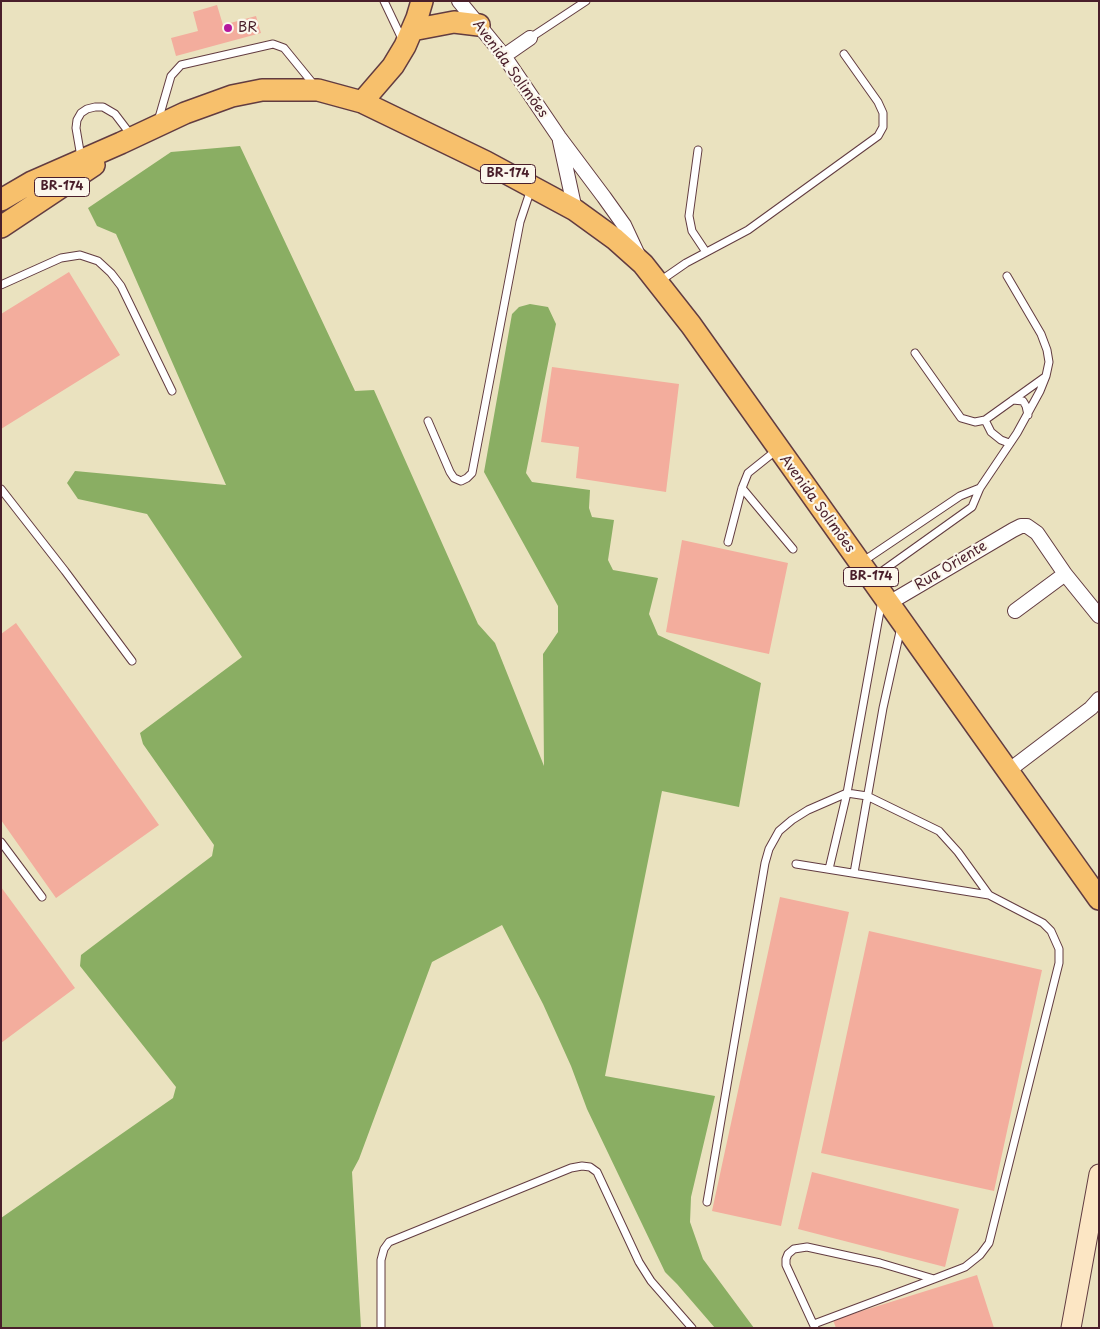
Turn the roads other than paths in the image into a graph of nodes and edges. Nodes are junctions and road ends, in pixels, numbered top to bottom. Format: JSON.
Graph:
{"nodes":[{"id":1,"x":384,"y":1,"type":"edge"},
{"id":2,"x":422,"y":1,"type":"edge"},
{"id":3,"x":459,"y":1,"type":"edge"},
{"id":4,"x":586,"y":1,"type":"edge"},
{"id":5,"x":479,"y":25,"type":"junction"},
{"id":6,"x":409,"y":38,"type":"junction"},
{"id":7,"x":530,"y":38,"type":"joint"},
{"id":8,"x":844,"y":54,"type":"dead end"},
{"id":9,"x":504,"y":56,"type":"junction"},
{"id":10,"x":318,"y":90,"type":"junction"},
{"id":11,"x":362,"y":102,"type":"junction"},
{"id":12,"x":157,"y":126,"type":"junction"},
{"id":13,"x":559,"y":137,"type":"junction"},
{"id":14,"x":127,"y":140,"type":"junction"},
{"id":15,"x":698,"y":150,"type":"dead end"},
{"id":16,"x":82,"y":160,"type":"junction"},
{"id":17,"x":532,"y":187,"type":"junction"},
{"id":18,"x":1,"y":200,"type":"edge"},
{"id":19,"x":575,"y":210,"type":"junction"},
{"id":20,"x":3,"y":227,"type":"edge"},
{"id":21,"x":706,"y":252,"type":"junction"},
{"id":22,"x":643,"y":264,"type":"junction"},
{"id":23,"x":1007,"y":276,"type":"dead end"},
{"id":24,"x":658,"y":282,"type":"junction"},
{"id":25,"x":1,"y":285,"type":"edge"},
{"id":26,"x":915,"y":353,"type":"dead end"},
{"id":27,"x":1046,"y":376,"type":"junction"},
{"id":28,"x":172,"y":391,"type":"dead end"},
{"id":29,"x":1013,"y":400,"type":"junction"},
{"id":30,"x":1028,"y":415,"type":"junction"},
{"id":31,"x":985,"y":420,"type":"junction"},
{"id":32,"x":428,"y":421,"type":"dead end"},
{"id":33,"x":1010,"y":443,"type":"junction"},
{"id":34,"x":778,"y":449,"type":"junction"},
{"id":35,"x":742,"y":488,"type":"junction"},
{"id":36,"x":980,"y":488,"type":"junction"},
{"id":37,"x":1,"y":489,"type":"edge"},
{"id":38,"x":728,"y":542,"type":"dead end"},
{"id":39,"x":793,"y":549,"type":"dead end"},
{"id":40,"x":1065,"y":574,"type":"junction"},
{"id":41,"x":876,"y":585,"type":"junction"},
{"id":42,"x":1015,"y":611,"type":"dead end"},
{"id":43,"x":1099,"y":616,"type":"edge"},
{"id":44,"x":902,"y":621,"type":"junction"},
{"id":45,"x":132,"y":661,"type":"dead end"},
{"id":46,"x":1099,"y":700,"type":"edge"},
{"id":47,"x":1008,"y":771,"type":"junction"},
{"id":48,"x":847,"y":793,"type":"junction"},
{"id":49,"x":867,"y":796,"type":"junction"},
{"id":50,"x":1,"y":842,"type":"edge"},
{"id":51,"x":796,"y":864,"type":"dead end"},
{"id":52,"x":829,"y":869,"type":"junction"},
{"id":53,"x":854,"y":872,"type":"junction"},
{"id":54,"x":989,"y":895,"type":"junction"},
{"id":55,"x":42,"y":897,"type":"dead end"},
{"id":56,"x":1096,"y":897,"type":"edge"},
{"id":57,"x":1099,"y":915,"type":"edge"},
{"id":58,"x":1099,"y":1174,"type":"edge"},
{"id":59,"x":707,"y":1202,"type":"dead end"},
{"id":60,"x":934,"y":1279,"type":"junction"},
{"id":61,"x":814,"y":1326,"type":"edge"},
{"id":62,"x":381,"y":1328,"type":"edge"},
{"id":63,"x":692,"y":1328,"type":"edge"},
{"id":64,"x":1071,"y":1328,"type":"edge"}],
"edges":[{"from":1,"to":6,"type":"lane"},
{"from":2,"to":6,"type":"main road"},
{"from":3,"to":5,"type":"street","name":"Avenida Solimões"},
{"from":4,"to":7,"type":"lane"},
{"from":5,"to":6,"type":"main road"},
{"from":5,"to":9,"type":"street","name":"Avenida Solimões"},
{"from":6,"to":11,"type":"main road"},
{"from":7,"to":9,"type":"street"},
{"from":8,"to":21,"type":"lane"},
{"from":9,"to":13,"type":"street","name":"Avenida Solimões"},
{"from":10,"to":11,"type":"main road","number":"BR-174"},
{"from":10,"to":12,"type":"main road","number":"BR-174"},
{"from":10,"to":12,"type":"lane"},
{"from":11,"to":17,"type":"main road","number":"BR-174"},
{"from":12,"to":14,"type":"main road","number":"BR-174"},
{"from":13,"to":19,"type":"street","name":"Avenida Solimões"},
{"from":13,"to":22,"type":"street","name":"Avenida Solimões"},
{"from":14,"to":16,"type":"main road","number":"BR-174"},
{"from":14,"to":16,"type":"lane"},
{"from":14,"to":20,"type":"main road","number":"BR-174"},
{"from":15,"to":21,"type":"lane"},
{"from":16,"to":18,"type":"main road","number":"BR-174"},
{"from":17,"to":19,"type":"main road","number":"BR-174"},
{"from":17,"to":32,"type":"lane"},
{"from":19,"to":22,"type":"main road","number":"BR-174"},
{"from":21,"to":24,"type":"lane"},
{"from":22,"to":24,"type":"main road","name":"Avenida Solimões","number":"BR-174"},
{"from":23,"to":27,"type":"lane"},
{"from":24,"to":34,"type":"main road","name":"Avenida Solimões","number":"BR-174"},
{"from":25,"to":28,"type":"lane"},
{"from":26,"to":31,"type":"lane"},
{"from":27,"to":29,"type":"lane"},
{"from":27,"to":30,"type":"lane"},
{"from":29,"to":30,"type":"lane"},
{"from":29,"to":31,"type":"lane"},
{"from":30,"to":33,"type":"lane"},
{"from":31,"to":33,"type":"lane"},
{"from":33,"to":36,"type":"lane"},
{"from":34,"to":35,"type":"lane"},
{"from":34,"to":41,"type":"main road","name":"Avenida Solimões","number":"BR-174"},
{"from":35,"to":38,"type":"lane"},
{"from":35,"to":39,"type":"lane"},
{"from":36,"to":41,"type":"lane"},
{"from":36,"to":41,"type":"lane"},
{"from":37,"to":45,"type":"lane"},
{"from":40,"to":41,"type":"street","name":"Rua Oriente"},
{"from":40,"to":42,"type":"street"},
{"from":40,"to":43,"type":"street"},
{"from":41,"to":44,"type":"main road","name":"Avenida Solimões","number":"BR-174"},
{"from":41,"to":48,"type":"lane"},
{"from":44,"to":47,"type":"main road","name":"Avenida Solimões","number":"BR-174"},
{"from":44,"to":49,"type":"lane"},
{"from":46,"to":47,"type":"street"},
{"from":47,"to":56,"type":"main road","name":"Avenida Solimões","number":"BR-174"},
{"from":48,"to":49,"type":"lane"},
{"from":48,"to":52,"type":"lane"},
{"from":48,"to":59,"type":"lane"},
{"from":49,"to":53,"type":"lane"},
{"from":49,"to":54,"type":"lane"},
{"from":50,"to":55,"type":"lane"},
{"from":51,"to":52,"type":"lane"},
{"from":52,"to":53,"type":"lane"},
{"from":53,"to":54,"type":"lane"},
{"from":54,"to":60,"type":"lane"},
{"from":56,"to":57,"type":"main road","name":"Avenida Solimões","number":"BR-174"},
{"from":58,"to":64,"type":"street"},
{"from":60,"to":61,"type":"lane"},
{"from":60,"to":61,"type":"lane"},
{"from":62,"to":63,"type":"lane"}]}
